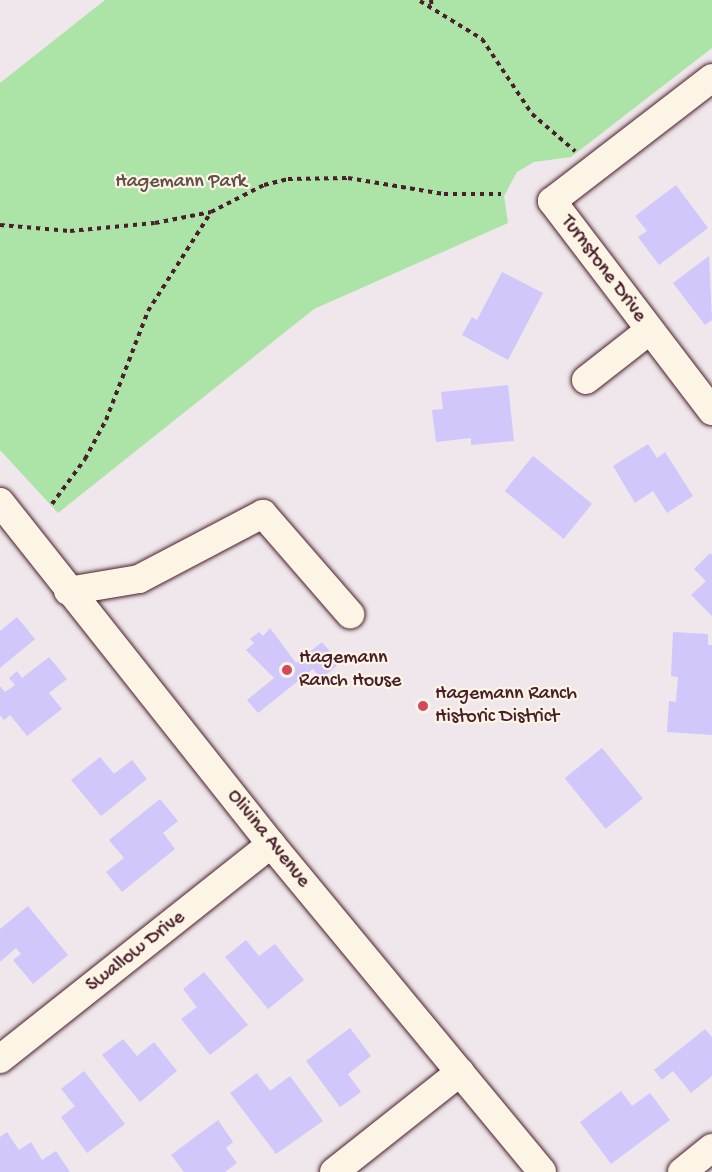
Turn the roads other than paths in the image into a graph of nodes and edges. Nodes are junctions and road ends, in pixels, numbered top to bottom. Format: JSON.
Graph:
{"nodes":[{"id":1,"x":712,"y":78,"type":"edge"},
{"id":2,"x":650,"y":330,"type":"junction"},
{"id":3,"x":586,"y":380,"type":"dead end"},
{"id":4,"x":712,"y":411,"type":"edge"},
{"id":5,"x":0,"y":502,"type":"edge"},
{"id":6,"x":68,"y":591,"type":"junction"},
{"id":7,"x":350,"y":615,"type":"dead end"},
{"id":8,"x":272,"y":844,"type":"junction"},
{"id":9,"x":2,"y":1053,"type":"edge"},
{"id":10,"x":460,"y":1072,"type":"junction"},
{"id":11,"x":712,"y":1148,"type":"edge"},
{"id":12,"x":334,"y":1172,"type":"edge"},
{"id":13,"x":542,"y":1172,"type":"edge"},
{"id":14,"x":682,"y":1172,"type":"edge"}],
"edges":[{"from":1,"to":2,"type":"street","name":"Turnstone Drive"},
{"from":2,"to":3,"type":"street"},
{"from":2,"to":4,"type":"street","name":"Turnstone Drive"},
{"from":5,"to":6,"type":"street","name":"Olivina Avenue"},
{"from":6,"to":7,"type":"street"},
{"from":6,"to":8,"type":"street","name":"Olivina Avenue"},
{"from":8,"to":9,"type":"street","name":"Swallow Drive"},
{"from":8,"to":10,"type":"street","name":"Olivina Avenue"},
{"from":10,"to":12,"type":"street"},
{"from":10,"to":13,"type":"street","name":"Olivina Avenue"},
{"from":11,"to":14,"type":"street"}]}
